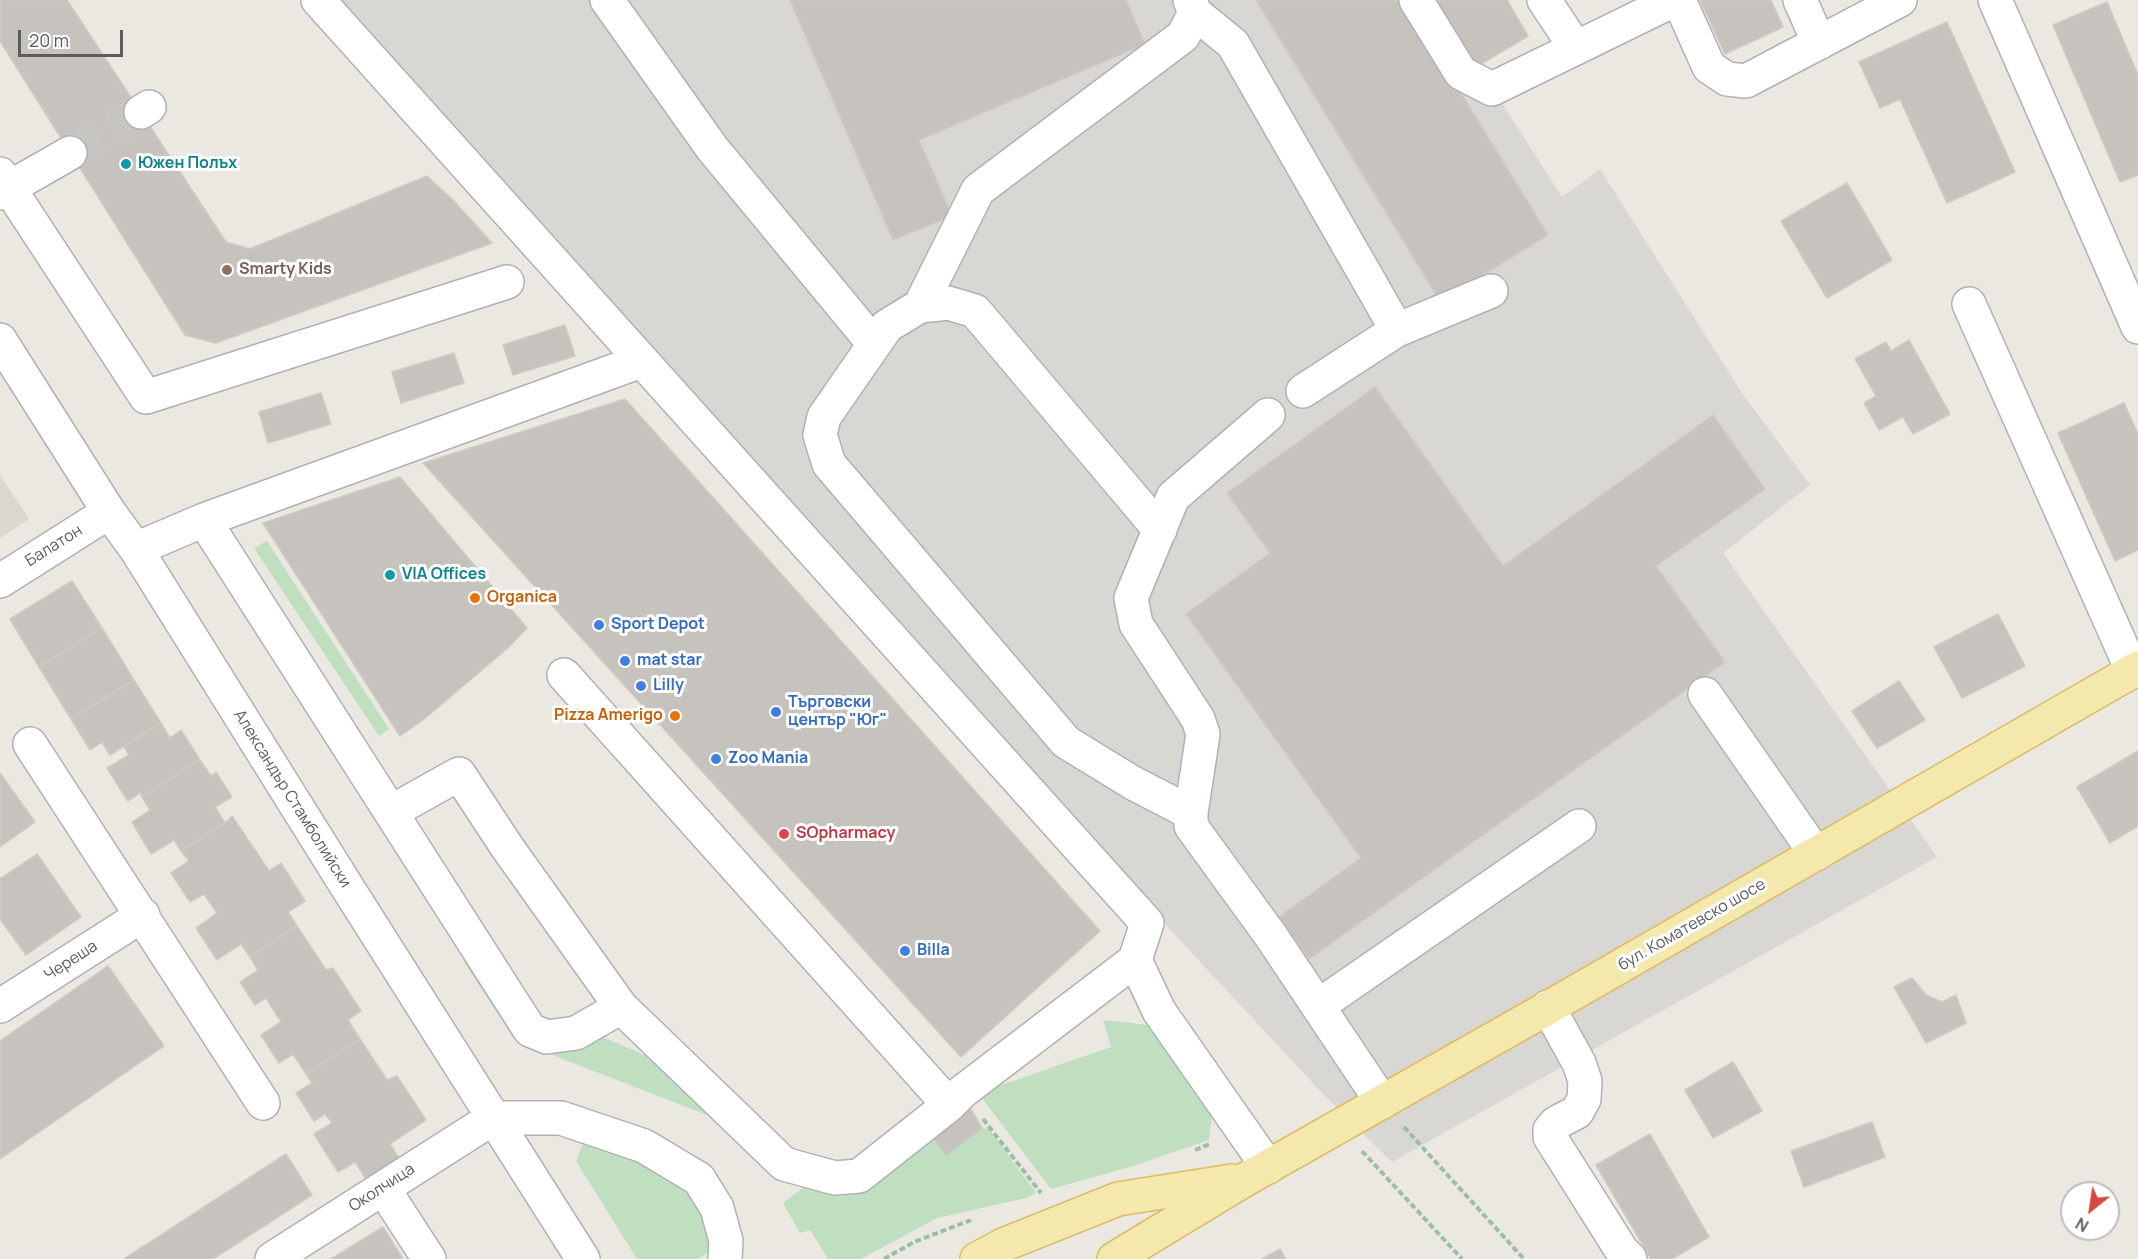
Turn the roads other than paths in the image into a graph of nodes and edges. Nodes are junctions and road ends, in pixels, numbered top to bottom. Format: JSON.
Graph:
{"nodes":[{"id":1,"x":318,"y":0,"type":"edge"},
{"id":2,"x":608,"y":0,"type":"edge"},
{"id":3,"x":1416,"y":0,"type":"edge"},
{"id":4,"x":1544,"y":0,"type":"edge"},
{"id":5,"x":1674,"y":0,"type":"edge"},
{"id":6,"x":1679,"y":0,"type":"edge"},
{"id":7,"x":1800,"y":0,"type":"edge"},
{"id":8,"x":1900,"y":0,"type":"edge"},
{"id":9,"x":1995,"y":0,"type":"edge"},
{"id":10,"x":1192,"y":7,"type":"edge"},
{"id":11,"x":1819,"y":43,"type":"junction"},
{"id":12,"x":1576,"y":48,"type":"junction"},
{"id":13,"x":70,"y":153,"type":"tunnel mouth"},
{"id":14,"x":3,"y":185,"type":"edge"},
{"id":15,"x":507,"y":282,"type":"dead end"},
{"id":16,"x":1491,"y":291,"type":"dead end"},
{"id":17,"x":1969,"y":303,"type":"dead end"},
{"id":18,"x":920,"y":306,"type":"junction"},
{"id":19,"x":2138,"y":327,"type":"edge"},
{"id":20,"x":1397,"y":330,"type":"junction"},
{"id":21,"x":0,"y":340,"type":"edge"},
{"id":22,"x":874,"y":344,"type":"junction"},
{"id":23,"x":642,"y":362,"type":"junction"},
{"id":24,"x":1303,"y":391,"type":"dead end"},
{"id":25,"x":1268,"y":415,"type":"dead end"},
{"id":26,"x":109,"y":512,"type":"junction"},
{"id":27,"x":204,"y":520,"type":"junction"},
{"id":28,"x":1160,"y":530,"type":"junction"},
{"id":29,"x":136,"y":549,"type":"junction"},
{"id":30,"x":0,"y":581,"type":"edge"},
{"id":31,"x":2136,"y":670,"type":"edge"},
{"id":32,"x":564,"y":675,"type":"dead end"},
{"id":33,"x":1705,"y":694,"type":"dead end"},
{"id":34,"x":30,"y":744,"type":"dead end"},
{"id":35,"x":391,"y":812,"type":"junction"},
{"id":36,"x":1191,"y":813,"type":"junction"},
{"id":37,"x":1580,"y":826,"type":"dead end"},
{"id":38,"x":1816,"y":854,"type":"junction"},
{"id":39,"x":143,"y":915,"type":"junction"},
{"id":40,"x":1135,"y":960,"type":"junction"},
{"id":41,"x":0,"y":1006,"type":"edge"},
{"id":42,"x":621,"y":1006,"type":"junction"},
{"id":43,"x":1318,"y":1006,"type":"junction"},
{"id":44,"x":1548,"y":1007,"type":"junction"},
{"id":45,"x":956,"y":1099,"type":"junction"},
{"id":46,"x":1382,"y":1102,"type":"junction"},
{"id":47,"x":263,"y":1103,"type":"dead end"},
{"id":48,"x":493,"y":1118,"type":"junction"},
{"id":49,"x":1257,"y":1173,"type":"junction"},
{"id":50,"x":383,"y":1188,"type":"junction"},
{"id":51,"x":272,"y":1259,"type":"edge"},
{"id":52,"x":429,"y":1259,"type":"edge"},
{"id":53,"x":583,"y":1259,"type":"edge"},
{"id":54,"x":725,"y":1259,"type":"edge"},
{"id":55,"x":977,"y":1259,"type":"edge"},
{"id":56,"x":1114,"y":1259,"type":"edge"},
{"id":57,"x":1630,"y":1259,"type":"edge"}],
"edges":[{"from":1,"to":23,"type":"street"},
{"from":2,"to":22,"type":"street"},
{"from":3,"to":12,"type":"street"},
{"from":4,"to":12,"type":"street"},
{"from":5,"to":12,"type":"street"},
{"from":6,"to":11,"type":"street"},
{"from":7,"to":11,"type":"street"},
{"from":8,"to":11,"type":"street"},
{"from":9,"to":19,"type":"street"},
{"from":10,"to":18,"type":"street"},
{"from":10,"to":20,"type":"street"},
{"from":13,"to":14,"type":"street"},
{"from":14,"to":15,"type":"street"},
{"from":16,"to":20,"type":"street"},
{"from":17,"to":31,"type":"street"},
{"from":18,"to":22,"type":"street"},
{"from":18,"to":28,"type":"street"},
{"from":20,"to":24,"type":"street"},
{"from":21,"to":26,"type":"street","name":"Александър Стамболийски"},
{"from":22,"to":36,"type":"street"},
{"from":23,"to":27,"type":"street"},
{"from":23,"to":40,"type":"street"},
{"from":25,"to":28,"type":"street"},
{"from":26,"to":29,"type":"street","name":"Александър Стамболийски"},
{"from":26,"to":30,"type":"street","name":"Балатон"},
{"from":27,"to":29,"type":"street"},
{"from":27,"to":35,"type":"street"},
{"from":28,"to":36,"type":"street"},
{"from":29,"to":48,"type":"street","name":"Александър Стамболийски"},
{"from":31,"to":38,"type":"main road","name":"бул. Коматевско шосе"},
{"from":32,"to":45,"type":"street"},
{"from":33,"to":38,"type":"street"},
{"from":34,"to":39,"type":"street"},
{"from":35,"to":42,"type":"street"},
{"from":35,"to":42,"type":"street"},
{"from":36,"to":43,"type":"street"},
{"from":37,"to":43,"type":"street"},
{"from":38,"to":44,"type":"main road","name":"бул. Коматевско шосе"},
{"from":39,"to":41,"type":"street","name":"Череша"},
{"from":39,"to":47,"type":"street"},
{"from":40,"to":45,"type":"street"},
{"from":40,"to":49,"type":"street"},
{"from":42,"to":45,"type":"street"},
{"from":43,"to":46,"type":"street"},
{"from":44,"to":46,"type":"main road","name":"бул. Коматевско шосе"},
{"from":44,"to":57,"type":"street"},
{"from":46,"to":49,"type":"main road","name":"бул. Коматевско шосе"},
{"from":48,"to":50,"type":"street","name":"Околчица"},
{"from":48,"to":53,"type":"street","name":"Александър Стамболийски"},
{"from":48,"to":54,"type":"street"},
{"from":49,"to":55,"type":"main road","name":"бул. Коматевско шосе"},
{"from":49,"to":56,"type":"main road","name":"бул. Коматевско шосе"},
{"from":50,"to":51,"type":"street","name":"Околчица"},
{"from":50,"to":52,"type":"street"}]}
